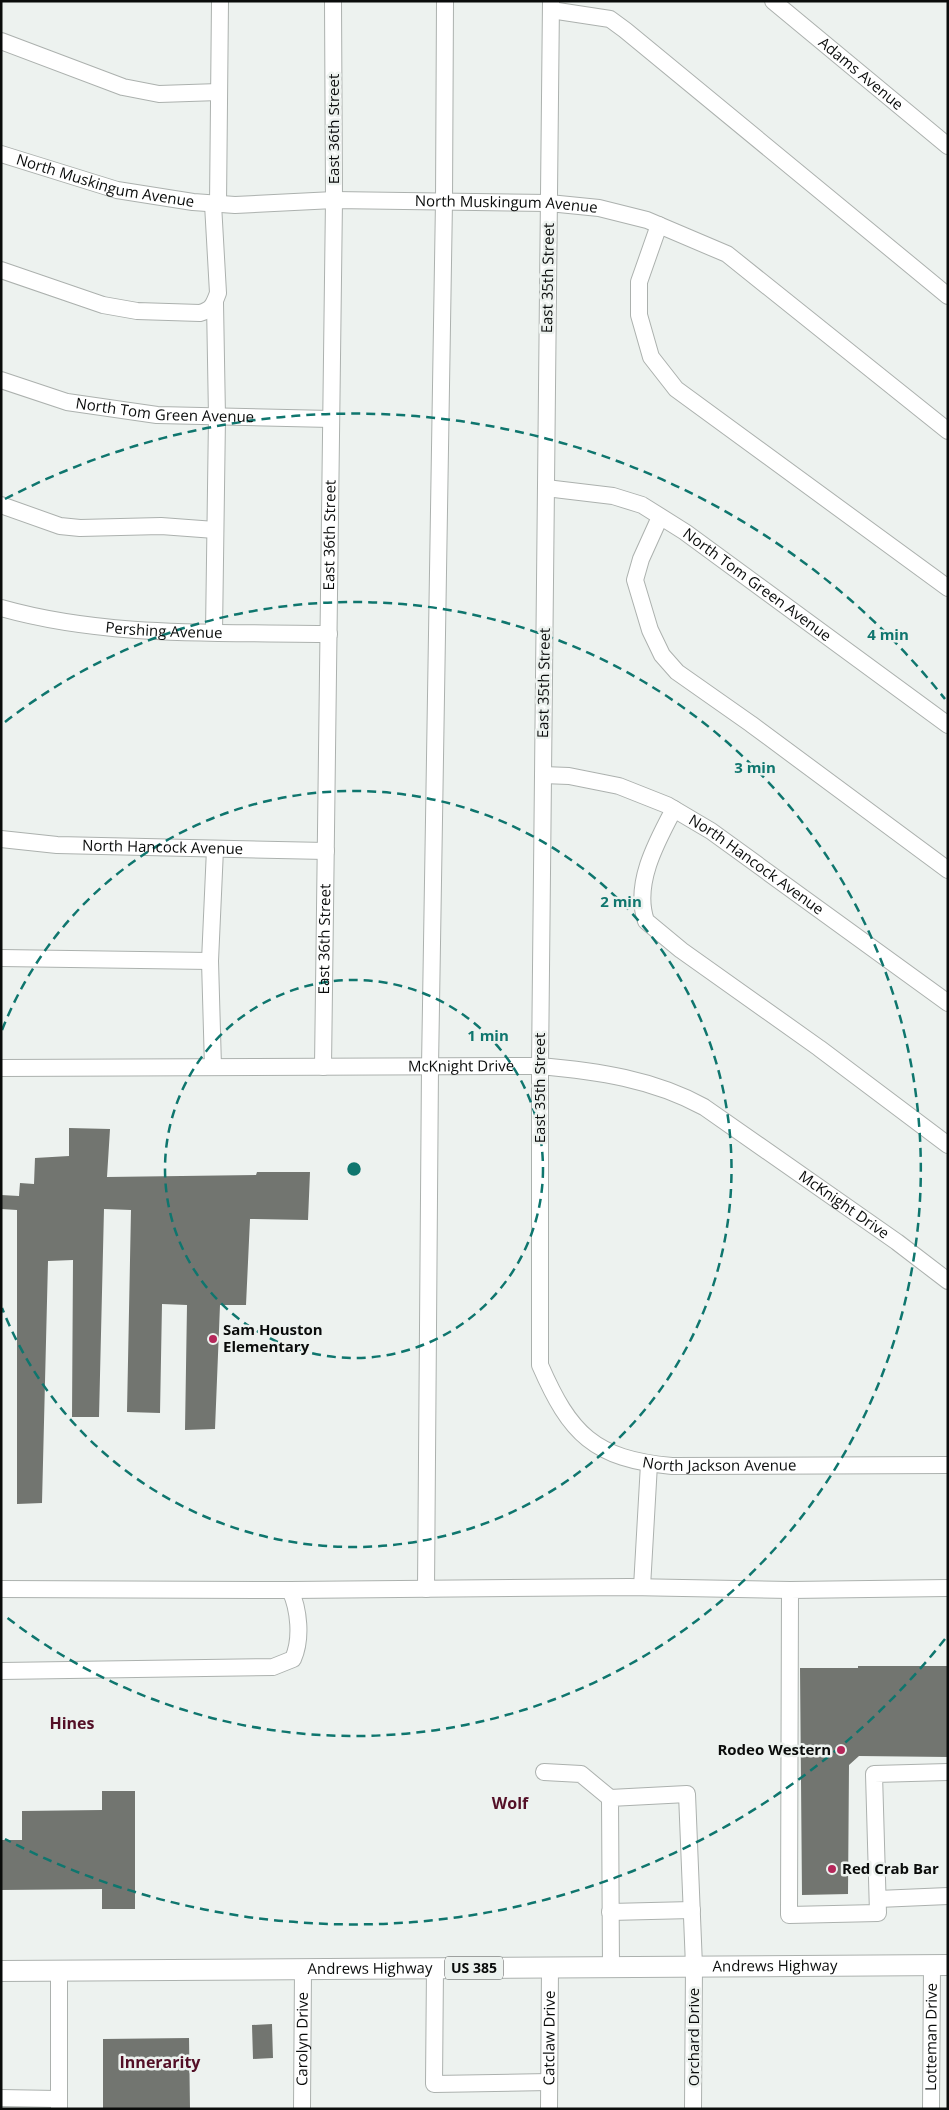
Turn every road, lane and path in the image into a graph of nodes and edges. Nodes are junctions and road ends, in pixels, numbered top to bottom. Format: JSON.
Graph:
{"nodes":[{"id":1,"x":220,"y":1,"type":"edge"},
{"id":2,"x":333,"y":1,"type":"edge"},
{"id":3,"x":445,"y":1,"type":"edge"},
{"id":4,"x":773,"y":1,"type":"edge"},
{"id":5,"x":551,"y":6,"type":"edge"},
{"id":6,"x":1,"y":41,"type":"edge"},
{"id":7,"x":220,"y":92,"type":"junction"},
{"id":8,"x":948,"y":146,"type":"edge"},
{"id":9,"x":1,"y":154,"type":"edge"},
{"id":10,"x":334,"y":200,"type":"junction"},
{"id":11,"x":444,"y":201,"type":"junction"},
{"id":12,"x":549,"y":203,"type":"junction"},
{"id":13,"x":216,"y":204,"type":"junction"},
{"id":14,"x":659,"y":225,"type":"junction"},
{"id":15,"x":1,"y":270,"type":"edge"},
{"id":16,"x":948,"y":296,"type":"edge"},
{"id":17,"x":215,"y":304,"type":"junction"},
{"id":18,"x":1,"y":380,"type":"edge"},
{"id":19,"x":216,"y":417,"type":"junction"},
{"id":20,"x":331,"y":419,"type":"junction"},
{"id":21,"x":948,"y":431,"type":"edge"},
{"id":22,"x":546,"y":488,"type":"junction"},
{"id":23,"x":1,"y":505,"type":"edge"},
{"id":24,"x":660,"y":517,"type":"junction"},
{"id":25,"x":215,"y":530,"type":"junction"},
{"id":26,"x":948,"y":588,"type":"edge"},
{"id":27,"x":1,"y":608,"type":"edge"},
{"id":28,"x":214,"y":632,"type":"junction"},
{"id":29,"x":329,"y":634,"type":"junction"},
{"id":30,"x":948,"y":725,"type":"edge"},
{"id":31,"x":543,"y":775,"type":"junction"},
{"id":32,"x":674,"y":809,"type":"junction"},
{"id":33,"x":1,"y":839,"type":"edge"},
{"id":34,"x":215,"y":848,"type":"junction"},
{"id":35,"x":326,"y":851,"type":"junction"},
{"id":36,"x":948,"y":870,"type":"edge"},
{"id":37,"x":1,"y":958,"type":"edge"},
{"id":38,"x":210,"y":961,"type":"junction"},
{"id":39,"x":948,"y":1003,"type":"edge"},
{"id":40,"x":430,"y":1066,"type":"junction"},
{"id":41,"x":540,"y":1066,"type":"junction"},
{"id":42,"x":213,"y":1067,"type":"junction"},
{"id":43,"x":323,"y":1067,"type":"junction"},
{"id":44,"x":1,"y":1068,"type":"edge"},
{"id":45,"x":948,"y":1145,"type":"edge"},
{"id":46,"x":948,"y":1281,"type":"edge"},
{"id":47,"x":540,"y":1365,"type":"joint"},
{"id":48,"x":649,"y":1464,"type":"junction"},
{"id":49,"x":948,"y":1465,"type":"edge"},
{"id":50,"x":642,"y":1587,"type":"junction"},
{"id":51,"x":426,"y":1588,"type":"junction"},
{"id":52,"x":948,"y":1588,"type":"edge"},
{"id":53,"x":1,"y":1589,"type":"edge"},
{"id":54,"x":290,"y":1590,"type":"junction"},
{"id":55,"x":790,"y":1590,"type":"junction"},
{"id":56,"x":1,"y":1671,"type":"edge"},
{"id":57,"x":544,"y":1772,"type":"dead end"},
{"id":58,"x":948,"y":1772,"type":"edge"},
{"id":59,"x":610,"y":1798,"type":"junction"},
{"id":60,"x":948,"y":1896,"type":"edge"},
{"id":61,"x":878,"y":1899,"type":"junction"},
{"id":62,"x":692,"y":1910,"type":"junction"},
{"id":63,"x":610,"y":1912,"type":"junction"},
{"id":64,"x":940,"y":1965,"type":"edge"},
{"id":65,"x":694,"y":1966,"type":"junction"},
{"id":66,"x":550,"y":1967,"type":"junction"},
{"id":67,"x":611,"y":1967,"type":"junction"},
{"id":68,"x":435,"y":1968,"type":"junction"},
{"id":69,"x":303,"y":1969,"type":"junction"},
{"id":70,"x":59,"y":1970,"type":"junction"},
{"id":71,"x":1,"y":1971,"type":"edge"},
{"id":72,"x":549,"y":2082,"type":"junction"},
{"id":73,"x":1,"y":2098,"type":"edge"},
{"id":74,"x":58,"y":2104,"type":"edge"},
{"id":75,"x":302,"y":2109,"type":"edge"},
{"id":76,"x":549,"y":2109,"type":"edge"},
{"id":77,"x":693,"y":2109,"type":"edge"},
{"id":78,"x":931,"y":2109,"type":"edge"}],
"edges":[{"from":1,"to":7,"type":"street"},
{"from":2,"to":10,"type":"street","name":"East 36th Street"},
{"from":3,"to":11,"type":"street"},
{"from":4,"to":8,"type":"street","name":"Adams Avenue"},
{"from":5,"to":12,"type":"street","name":"East 35th Street"},
{"from":5,"to":16,"type":"street"},
{"from":6,"to":7,"type":"street"},
{"from":7,"to":13,"type":"street"},
{"from":9,"to":13,"type":"street","name":"North Muskingum Avenue"},
{"from":10,"to":11,"type":"street","name":"North Muskingum Avenue"},
{"from":10,"to":13,"type":"street","name":"North Muskingum Avenue"},
{"from":10,"to":20,"type":"street","name":"East 36th Street"},
{"from":11,"to":12,"type":"street","name":"North Muskingum Avenue"},
{"from":11,"to":40,"type":"street"},
{"from":12,"to":14,"type":"street","name":"North Muskingum Avenue"},
{"from":12,"to":22,"type":"street","name":"East 35th Street"},
{"from":13,"to":17,"type":"street"},
{"from":14,"to":21,"type":"street","name":"North Muskingum Avenue"},
{"from":14,"to":26,"type":"street"},
{"from":15,"to":17,"type":"street"},
{"from":17,"to":19,"type":"street"},
{"from":18,"to":19,"type":"street","name":"North Tom Green Avenue"},
{"from":19,"to":20,"type":"street","name":"North Tom Green Avenue"},
{"from":19,"to":25,"type":"street"},
{"from":20,"to":29,"type":"street","name":"East 36th Street"},
{"from":22,"to":24,"type":"street","name":"North Tom Green Avenue"},
{"from":22,"to":31,"type":"street","name":"East 35th Street"},
{"from":23,"to":25,"type":"street"},
{"from":24,"to":30,"type":"street","name":"North Tom Green Avenue"},
{"from":24,"to":36,"type":"street"},
{"from":25,"to":28,"type":"street"},
{"from":27,"to":28,"type":"street","name":"Pershing Avenue"},
{"from":28,"to":29,"type":"street","name":"Pershing Avenue"},
{"from":29,"to":35,"type":"street","name":"East 36th Street"},
{"from":31,"to":32,"type":"street","name":"North Hancock Avenue"},
{"from":31,"to":41,"type":"street","name":"East 35th Street"},
{"from":32,"to":39,"type":"street","name":"North Hancock Avenue"},
{"from":32,"to":45,"type":"street"},
{"from":33,"to":34,"type":"street","name":"North Hancock Avenue"},
{"from":34,"to":35,"type":"street","name":"North Hancock Avenue"},
{"from":34,"to":38,"type":"street"},
{"from":35,"to":43,"type":"street","name":"East 36th Street"},
{"from":37,"to":38,"type":"street"},
{"from":38,"to":42,"type":"street"},
{"from":40,"to":41,"type":"street","name":"McKnight Drive"},
{"from":40,"to":43,"type":"street","name":"McKnight Drive"},
{"from":40,"to":51,"type":"street"},
{"from":41,"to":46,"type":"street","name":"McKnight Drive"},
{"from":41,"to":47,"type":"street","name":"East 35th Street"},
{"from":42,"to":43,"type":"street","name":"McKnight Drive"},
{"from":42,"to":44,"type":"street","name":"McKnight Drive"},
{"from":47,"to":48,"type":"street","name":"North Jackson Avenue"},
{"from":48,"to":49,"type":"street","name":"North Jackson Avenue"},
{"from":48,"to":50,"type":"street"},
{"from":50,"to":51,"type":"street"},
{"from":50,"to":55,"type":"street"},
{"from":51,"to":54,"type":"street"},
{"from":52,"to":55,"type":"street"},
{"from":53,"to":54,"type":"street"},
{"from":54,"to":56,"type":"street"},
{"from":55,"to":61,"type":"street"},
{"from":57,"to":59,"type":"street"},
{"from":58,"to":61,"type":"street"},
{"from":59,"to":62,"type":"street","name":"Orchard Drive"},
{"from":59,"to":63,"type":"street"},
{"from":60,"to":61,"type":"street"},
{"from":62,"to":63,"type":"street"},
{"from":62,"to":65,"type":"street","name":"Orchard Drive"},
{"from":63,"to":67,"type":"street"},
{"from":64,"to":65,"type":"main road","name":"Andrews Highway","number":"US 385"},
{"from":64,"to":78,"type":"street","name":"Lotteman Drive"},
{"from":65,"to":67,"type":"main road","name":"Andrews Highway","number":"US 385"},
{"from":65,"to":77,"type":"street","name":"Orchard Drive"},
{"from":66,"to":67,"type":"main road","name":"Andrews Highway","number":"US 385"},
{"from":66,"to":68,"type":"main road","name":"Andrews Highway","number":"US 385"},
{"from":66,"to":72,"type":"street","name":"Catclaw Drive"},
{"from":68,"to":69,"type":"main road","name":"Andrews Highway","number":"US 385"},
{"from":68,"to":72,"type":"street"},
{"from":69,"to":70,"type":"main road","name":"Andrews Highway","number":"US 385"},
{"from":69,"to":75,"type":"street","name":"Carolyn Drive"},
{"from":70,"to":71,"type":"main road","name":"Andrews Highway","number":"US 385"},
{"from":70,"to":74,"type":"street"},
{"from":72,"to":76,"type":"street","name":"Catclaw Drive"},
{"from":73,"to":74,"type":"street"}]}
